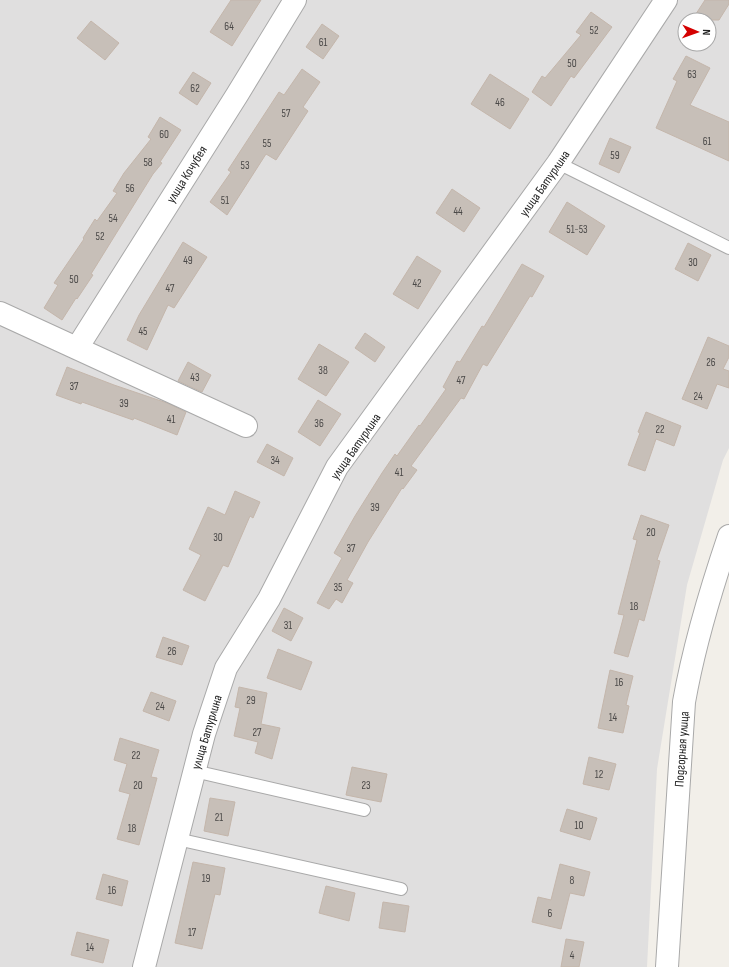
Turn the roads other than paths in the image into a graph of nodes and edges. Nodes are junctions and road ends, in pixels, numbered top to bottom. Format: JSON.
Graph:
{"nodes":[{"id":1,"x":295,"y":0,"type":"edge"},
{"id":2,"x":666,"y":0,"type":"edge"},
{"id":3,"x":558,"y":163,"type":"junction"},
{"id":4,"x":729,"y":248,"type":"edge"},
{"id":5,"x":0,"y":313,"type":"edge"},
{"id":6,"x":77,"y":348,"type":"junction"},
{"id":7,"x":246,"y":426,"type":"dead end"},
{"id":8,"x":729,"y":536,"type":"edge"},
{"id":9,"x":194,"y":771,"type":"junction"},
{"id":10,"x":364,"y":810,"type":"dead end"},
{"id":11,"x":176,"y":839,"type":"junction"},
{"id":12,"x":401,"y":889,"type":"dead end"},
{"id":13,"x":144,"y":967,"type":"edge"},
{"id":14,"x":667,"y":967,"type":"edge"}],
"edges":[{"from":1,"to":6,"type":"street","name":"улица Кочубея"},
{"from":2,"to":3,"type":"street","name":"улица Батурлина"},
{"from":3,"to":4,"type":"lane"},
{"from":3,"to":9,"type":"street","name":"улица Батурлина"},
{"from":5,"to":6,"type":"street"},
{"from":6,"to":7,"type":"street"},
{"from":8,"to":14,"type":"street","name":"Подгорная улица"},
{"from":9,"to":10,"type":"lane"},
{"from":9,"to":11,"type":"street","name":"улица Батурлина"},
{"from":11,"to":12,"type":"lane"},
{"from":11,"to":13,"type":"street","name":"улица Батурлина"}]}
